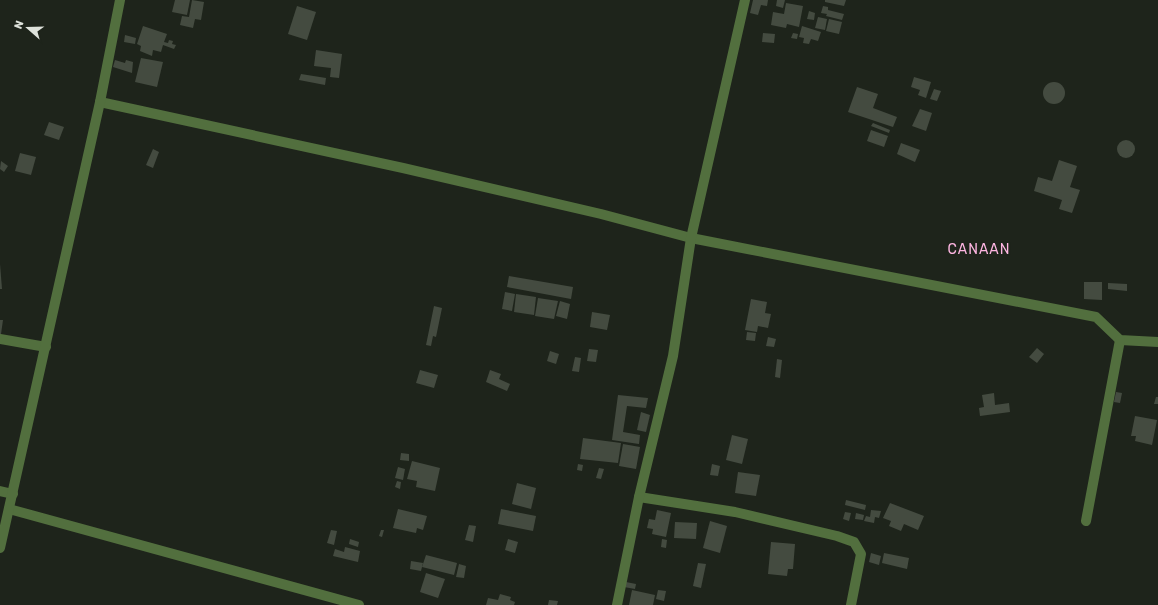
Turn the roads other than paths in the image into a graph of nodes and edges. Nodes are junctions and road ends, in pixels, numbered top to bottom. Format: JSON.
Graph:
{"nodes":[{"id":1,"x":120,"y":0,"type":"edge"},
{"id":2,"x":745,"y":0,"type":"edge"},
{"id":3,"x":100,"y":102,"type":"junction"},
{"id":4,"x":691,"y":238,"type":"junction"},
{"id":5,"x":0,"y":339,"type":"edge"},
{"id":6,"x":1120,"y":340,"type":"junction"},
{"id":7,"x":1158,"y":342,"type":"edge"},
{"id":8,"x":46,"y":347,"type":"junction"},
{"id":9,"x":0,"y":491,"type":"edge"},
{"id":10,"x":13,"y":494,"type":"junction"},
{"id":11,"x":639,"y":497,"type":"junction"},
{"id":12,"x":9,"y":509,"type":"junction"},
{"id":13,"x":1086,"y":521,"type":"dead end"},
{"id":14,"x":0,"y":548,"type":"edge"},
{"id":15,"x":359,"y":605,"type":"edge"},
{"id":16,"x":617,"y":605,"type":"edge"},
{"id":17,"x":851,"y":605,"type":"edge"}],
"edges":[{"from":1,"to":3,"type":"street"},
{"from":2,"to":4,"type":"street"},
{"from":3,"to":4,"type":"street"},
{"from":3,"to":8,"type":"street"},
{"from":4,"to":6,"type":"street"},
{"from":4,"to":11,"type":"street"},
{"from":5,"to":8,"type":"street"},
{"from":6,"to":7,"type":"street"},
{"from":6,"to":13,"type":"street"},
{"from":8,"to":10,"type":"street"},
{"from":9,"to":10,"type":"street"},
{"from":10,"to":12,"type":"street"},
{"from":11,"to":16,"type":"street"},
{"from":11,"to":17,"type":"street"},
{"from":12,"to":14,"type":"street"},
{"from":12,"to":15,"type":"street"}]}
